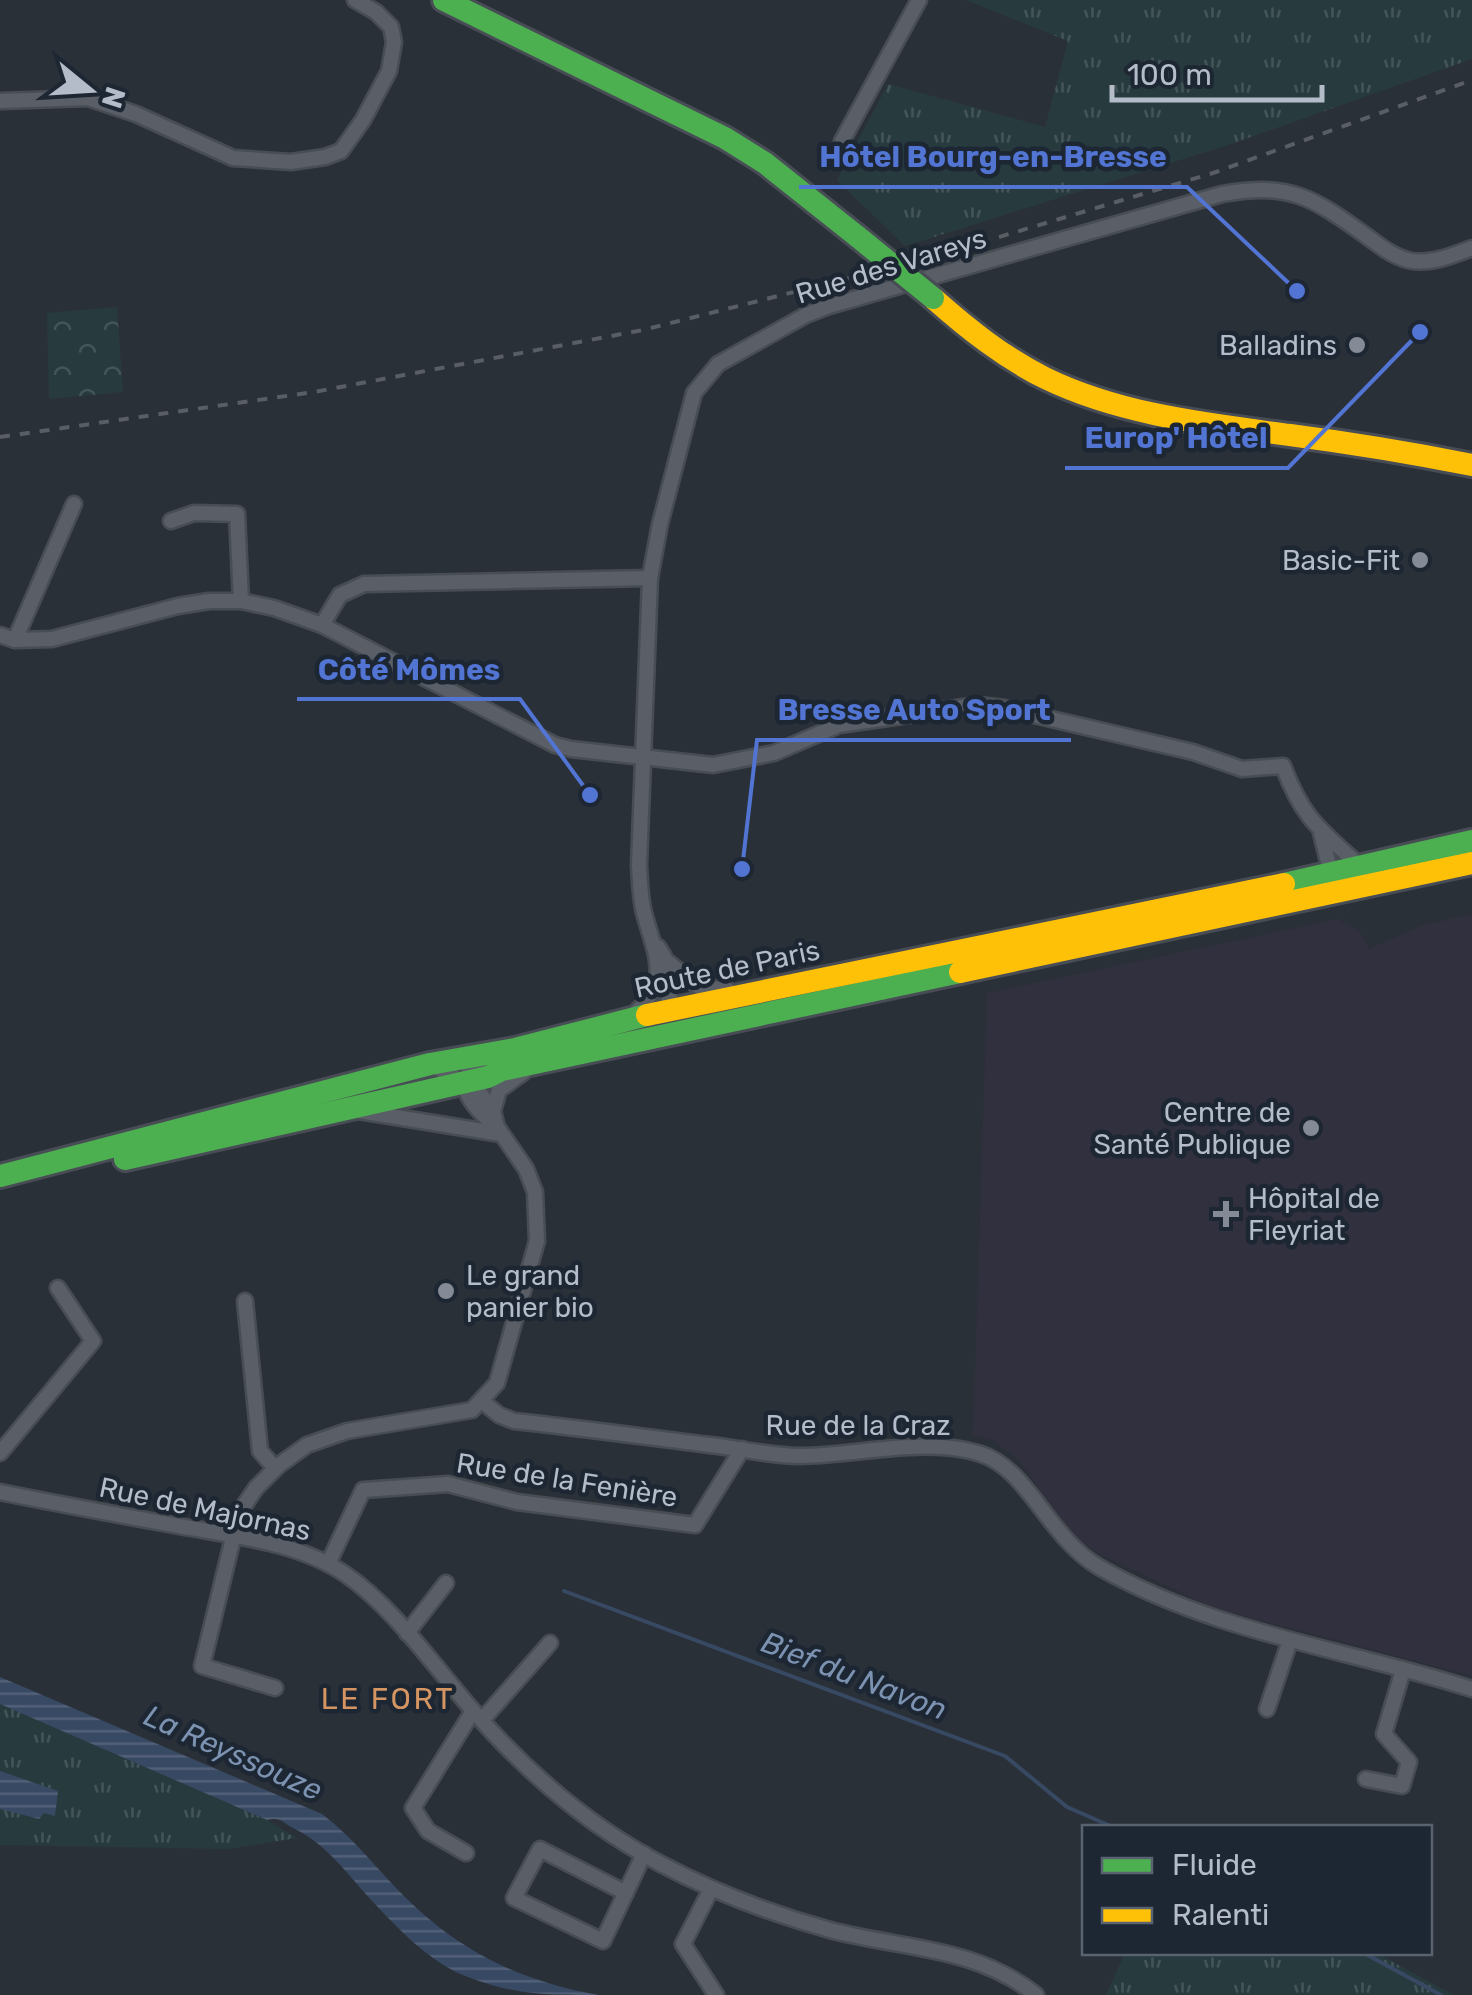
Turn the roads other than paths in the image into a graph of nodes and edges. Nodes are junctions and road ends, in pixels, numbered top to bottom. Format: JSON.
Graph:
{"nodes":[{"id":1,"x":355,"y":0,"type":"edge"},
{"id":2,"x":444,"y":0,"type":"edge"},
{"id":3,"x":918,"y":0,"type":"edge"},
{"id":4,"x":0,"y":101,"type":"edge"},
{"id":5,"x":842,"y":141,"type":"dead end"},
{"id":6,"x":1472,"y":248,"type":"edge"},
{"id":7,"x":1472,"y":465,"type":"edge"},
{"id":8,"x":74,"y":504,"type":"dead end"},
{"id":9,"x":171,"y":520,"type":"dead end"},
{"id":10,"x":650,"y":578,"type":"junction"},
{"id":11,"x":241,"y":601,"type":"junction"},
{"id":12,"x":322,"y":625,"type":"junction"},
{"id":13,"x":8,"y":637,"type":"edge"},
{"id":14,"x":642,"y":758,"type":"junction"},
{"id":15,"x":1320,"y":833,"type":"junction"},
{"id":16,"x":1472,"y":841,"type":"edge"},
{"id":17,"x":1472,"y":863,"type":"edge"},
{"id":18,"x":1361,"y":867,"type":"junction"},
{"id":19,"x":1331,"y":874,"type":"junction"},
{"id":20,"x":654,"y":941,"type":"junction"},
{"id":21,"x":669,"y":963,"type":"junction"},
{"id":22,"x":658,"y":980,"type":"junction"},
{"id":23,"x":794,"y":985,"type":"junction"},
{"id":24,"x":664,"y":1012,"type":"junction"},
{"id":25,"x":690,"y":1031,"type":"junction"},
{"id":26,"x":620,"y":1034,"type":"junction"},
{"id":27,"x":515,"y":1049,"type":"junction"},
{"id":28,"x":543,"y":1062,"type":"junction"},
{"id":29,"x":430,"y":1064,"type":"junction"},
{"id":30,"x":466,"y":1081,"type":"junction"},
{"id":31,"x":345,"y":1109,"type":"junction"},
{"id":32,"x":493,"y":1111,"type":"junction"},
{"id":33,"x":499,"y":1131,"type":"junction"},
{"id":34,"x":0,"y":1176,"type":"edge"},
{"id":35,"x":0,"y":1187,"type":"edge"},
{"id":36,"x":58,"y":1288,"type":"dead end"},
{"id":37,"x":245,"y":1301,"type":"dead end"},
{"id":38,"x":482,"y":1402,"type":"junction"},
{"id":39,"x":742,"y":1449,"type":"junction"},
{"id":40,"x":0,"y":1453,"type":"edge"},
{"id":41,"x":275,"y":1468,"type":"junction"},
{"id":42,"x":0,"y":1492,"type":"edge"},
{"id":43,"x":234,"y":1536,"type":"junction"},
{"id":44,"x":328,"y":1564,"type":"junction"},
{"id":45,"x":446,"y":1582,"type":"dead end"},
{"id":46,"x":406,"y":1633,"type":"junction"},
{"id":47,"x":1290,"y":1640,"type":"junction"},
{"id":48,"x":550,"y":1644,"type":"dead end"},
{"id":49,"x":1403,"y":1670,"type":"junction"},
{"id":50,"x":275,"y":1688,"type":"dead end"},
{"id":51,"x":1472,"y":1689,"type":"edge"},
{"id":52,"x":1267,"y":1709,"type":"dead end"},
{"id":53,"x":478,"y":1716,"type":"junction"},
{"id":54,"x":1366,"y":1779,"type":"dead end"},
{"id":55,"x":466,"y":1853,"type":"dead end"},
{"id":56,"x":644,"y":1854,"type":"junction"},
{"id":57,"x":711,"y":1889,"type":"junction"},
{"id":58,"x":626,"y":1892,"type":"junction"},
{"id":59,"x":1026,"y":1992,"type":"edge"},
{"id":60,"x":716,"y":1995,"type":"edge"}],
"edges":[{"from":1,"to":4,"type":"street"},
{"from":2,"to":7,"type":"main road","bridge":true},
{"from":3,"to":5,"type":"street"},
{"from":6,"to":10,"type":"street","name":"Rue des Vareys"},
{"from":8,"to":13,"type":"street"},
{"from":9,"to":11,"type":"street"},
{"from":10,"to":12,"type":"street"},
{"from":10,"to":14,"type":"street","name":"Rue des Vareys"},
{"from":11,"to":12,"type":"street"},
{"from":11,"to":13,"type":"street"},
{"from":12,"to":14,"type":"street"},
{"from":14,"to":15,"type":"street"},
{"from":14,"to":20,"type":"street","name":"Rue des Vareys"},
{"from":15,"to":18,"type":"street"},
{"from":15,"to":19,"type":"street"},
{"from":16,"to":18,"type":"main road","name":"Route de Paris"},
{"from":17,"to":25,"type":"main road","name":"Route de Paris"},
{"from":18,"to":19,"type":"main road","name":"Route de Paris"},
{"from":19,"to":23,"type":"main road","name":"Route de Paris"},
{"from":20,"to":21,"type":"street","name":"Rue des Vareys"},
{"from":20,"to":22,"type":"street","name":"Rue des Vareys"},
{"from":21,"to":23,"type":"street","name":"Rue des Vareys"},
{"from":21,"to":24,"type":"street"},
{"from":22,"to":24,"type":"street","name":"Rue des Vareys"},
{"from":22,"to":26,"type":"street"},
{"from":23,"to":24,"type":"main road","name":"Route de Paris"},
{"from":24,"to":25,"type":"street"},
{"from":24,"to":26,"type":"main road","name":"Route de Paris"},
{"from":25,"to":26,"type":"main road","name":"Route de Paris"},
{"from":26,"to":27,"type":"main road","name":"Route de Paris"},
{"from":26,"to":28,"type":"main road","name":"Route de Paris"},
{"from":27,"to":29,"type":"main road","name":"Route de Paris"},
{"from":27,"to":30,"type":"street"},
{"from":28,"to":30,"type":"main road","name":"Route de Paris"},
{"from":28,"to":32,"type":"street"},
{"from":29,"to":30,"type":"street"},
{"from":29,"to":34,"type":"main road","name":"Route de Paris"},
{"from":30,"to":31,"type":"main road","name":"Route de Paris"},
{"from":30,"to":32,"type":"street"},
{"from":30,"to":33,"type":"street"},
{"from":31,"to":33,"type":"street"},
{"from":31,"to":35,"type":"main road","name":"Route de Paris"},
{"from":32,"to":33,"type":"street"},
{"from":33,"to":38,"type":"street"},
{"from":36,"to":40,"type":"street"},
{"from":37,"to":41,"type":"street"},
{"from":38,"to":39,"type":"street","name":"Rue de la Craz"},
{"from":38,"to":41,"type":"street"},
{"from":39,"to":44,"type":"street","name":"Rue de la Fenière"},
{"from":39,"to":47,"type":"street","name":"Rue de la Craz"},
{"from":41,"to":43,"type":"street"},
{"from":42,"to":43,"type":"street","name":"Rue de Majornas"},
{"from":43,"to":44,"type":"street","name":"Rue de Majornas"},
{"from":43,"to":50,"type":"street"},
{"from":44,"to":46,"type":"street","name":"Rue de Majornas"},
{"from":45,"to":46,"type":"street"},
{"from":46,"to":53,"type":"street","name":"Rue de Majornas"},
{"from":47,"to":49,"type":"street","name":"Rue de la Craz"},
{"from":47,"to":52,"type":"street"},
{"from":48,"to":53,"type":"street"},
{"from":49,"to":51,"type":"street","name":"Rue de la Craz"},
{"from":49,"to":54,"type":"street"},
{"from":53,"to":55,"type":"street"},
{"from":53,"to":56,"type":"street","name":"Rue de Majornas"},
{"from":56,"to":57,"type":"street","name":"Rue de Majornas"},
{"from":56,"to":58,"type":"street"},
{"from":57,"to":59,"type":"street","name":"Rue de Majornas"},
{"from":57,"to":60,"type":"street"},
{"from":58,"to":58,"type":"street"}]}
